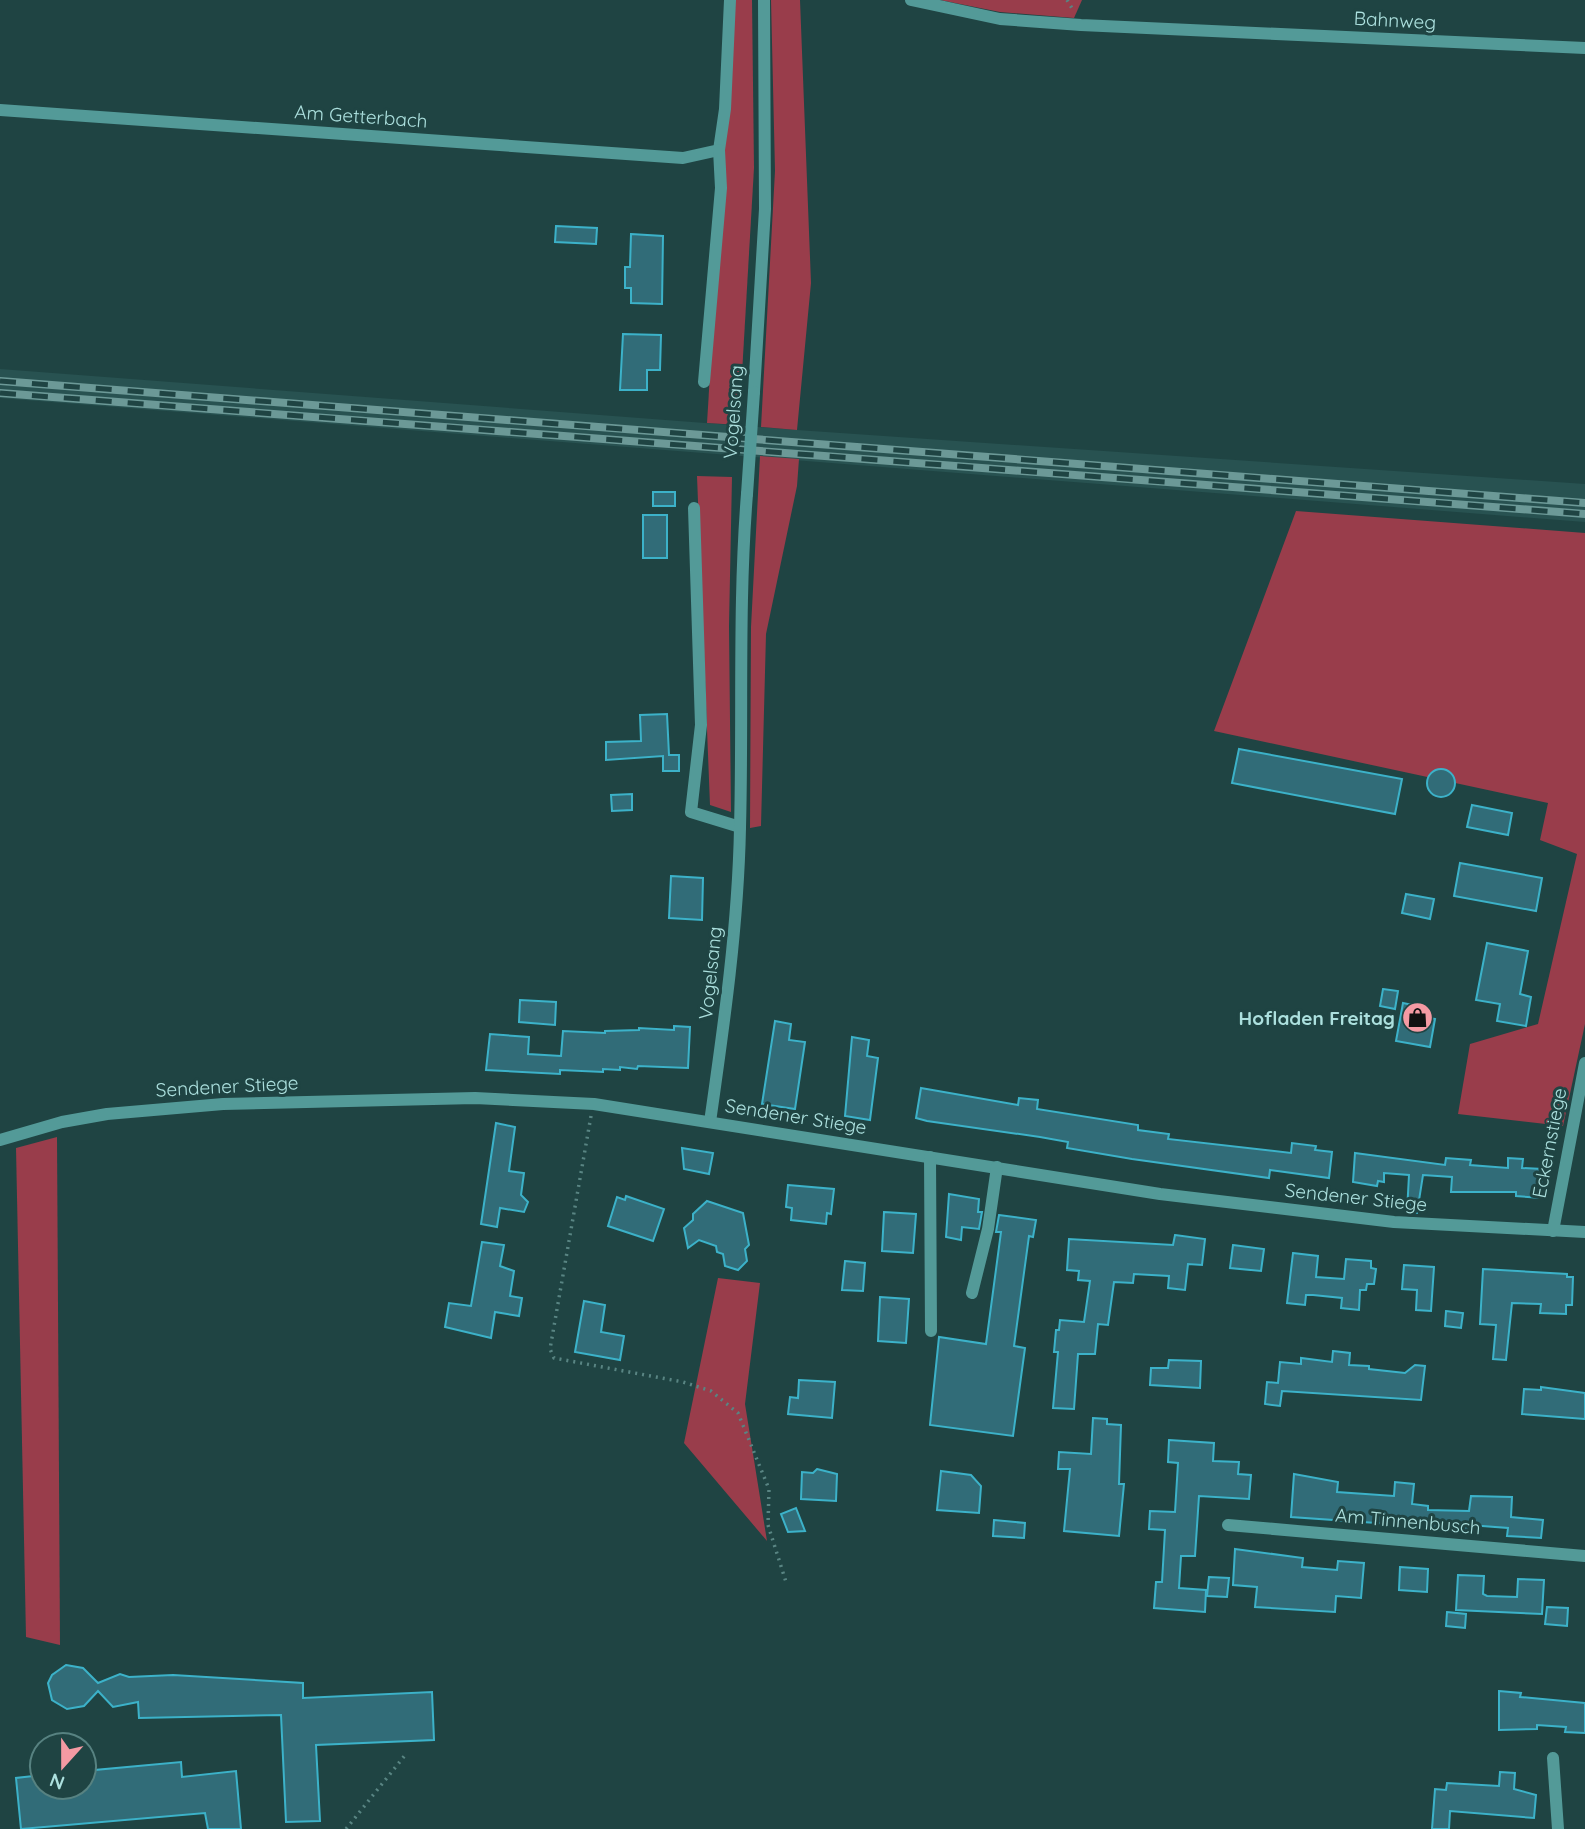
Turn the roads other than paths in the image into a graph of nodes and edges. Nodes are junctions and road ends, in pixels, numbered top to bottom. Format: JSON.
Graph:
{"nodes":[{"id":1,"x":730,"y":0,"type":"edge"},
{"id":2,"x":764,"y":0,"type":"edge"},
{"id":3,"x":911,"y":0,"type":"edge"},
{"id":4,"x":1585,"y":48,"type":"edge"},
{"id":5,"x":0,"y":110,"type":"edge"},
{"id":6,"x":719,"y":150,"type":"junction"},
{"id":7,"x":704,"y":382,"type":"dead end"},
{"id":8,"x":694,"y":508,"type":"dead end"},
{"id":9,"x":740,"y":827,"type":"junction"},
{"id":10,"x":1585,"y":1063,"type":"edge"},
{"id":11,"x":710,"y":1122,"type":"junction"},
{"id":12,"x":0,"y":1140,"type":"edge"},
{"id":13,"x":930,"y":1157,"type":"junction"},
{"id":14,"x":997,"y":1167,"type":"junction"},
{"id":15,"x":1553,"y":1231,"type":"junction"},
{"id":16,"x":1585,"y":1233,"type":"edge"},
{"id":17,"x":972,"y":1293,"type":"dead end"},
{"id":18,"x":931,"y":1331,"type":"dead end"},
{"id":19,"x":1228,"y":1525,"type":"dead end"},
{"id":20,"x":1585,"y":1556,"type":"edge"},
{"id":21,"x":1553,"y":1758,"type":"dead end"},
{"id":22,"x":1558,"y":1829,"type":"edge"}],
"edges":[{"from":1,"to":6,"type":"street"},
{"from":2,"to":9,"type":"street","name":"Vogelsang","bridge":true},
{"from":3,"to":4,"type":"street","name":"Bahnweg"},
{"from":5,"to":6,"type":"street","name":"Am Getterbach"},
{"from":6,"to":7,"type":"street"},
{"from":8,"to":9,"type":"street"},
{"from":9,"to":11,"type":"street","name":"Vogelsang"},
{"from":10,"to":15,"type":"street","name":"Eckernstiege"},
{"from":11,"to":12,"type":"street","name":"Sendener Stiege"},
{"from":11,"to":13,"type":"street","name":"Sendener Stiege"},
{"from":13,"to":14,"type":"street","name":"Sendener Stiege"},
{"from":13,"to":18,"type":"street"},
{"from":14,"to":15,"type":"street","name":"Sendener Stiege"},
{"from":14,"to":17,"type":"street"},
{"from":15,"to":16,"type":"street","name":"Sendener Stiege"},
{"from":19,"to":20,"type":"street","name":"Am Tinnenbusch"},
{"from":21,"to":22,"type":"street"}]}
